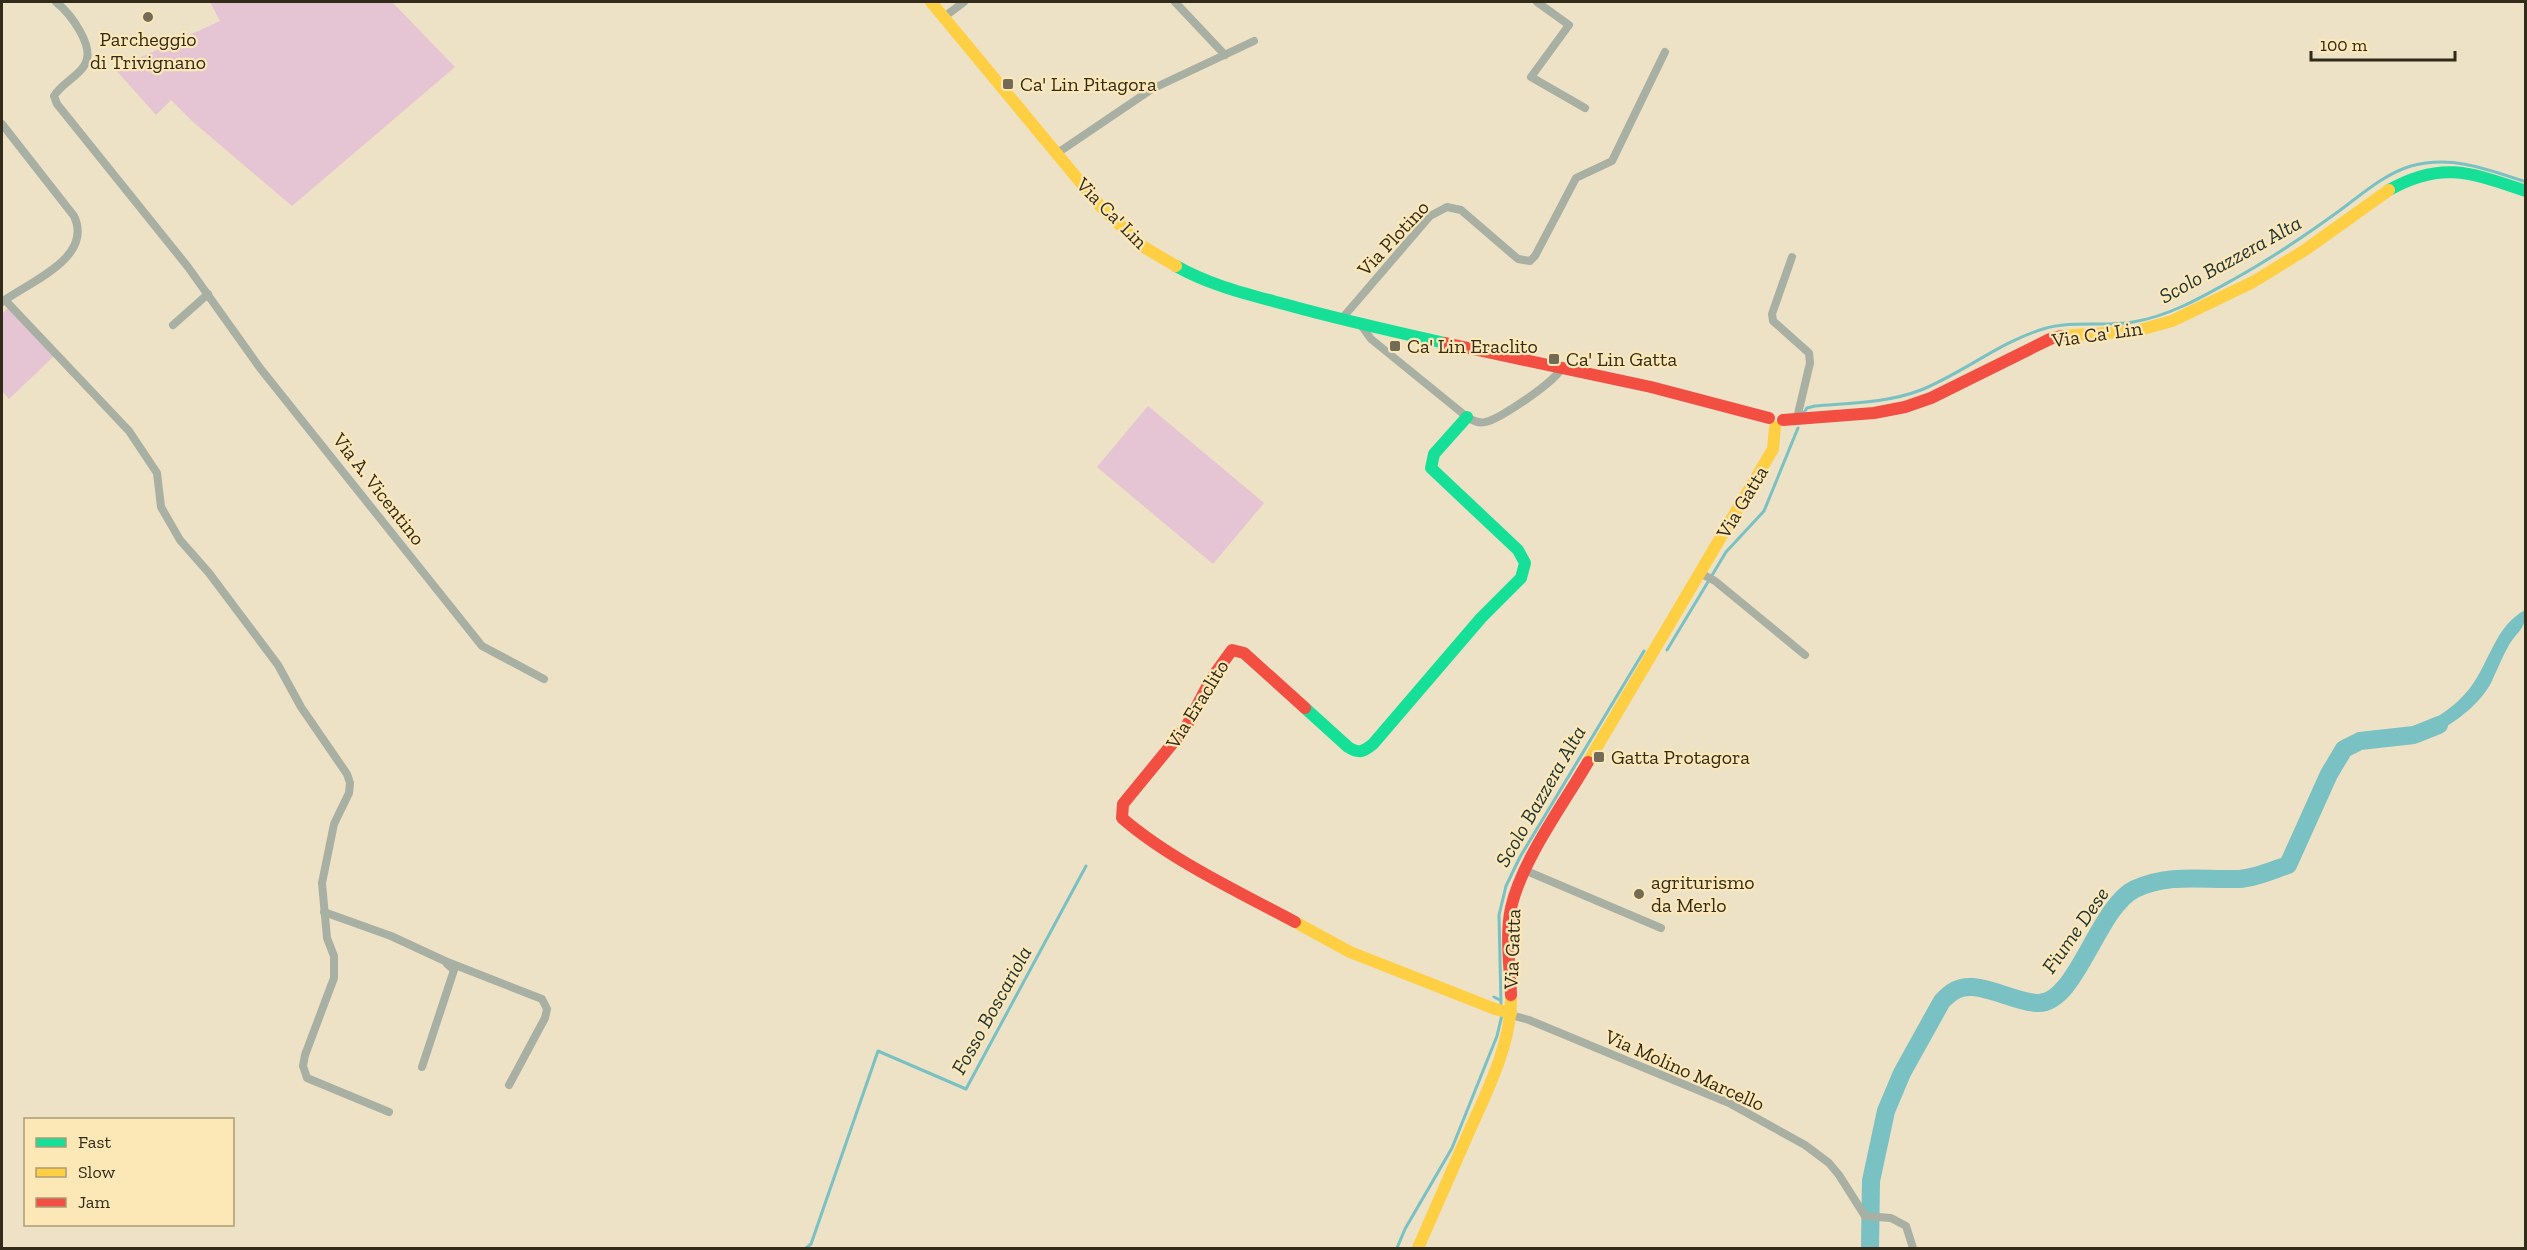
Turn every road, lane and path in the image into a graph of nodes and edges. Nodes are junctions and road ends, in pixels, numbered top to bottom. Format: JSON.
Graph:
{"nodes":[{"id":1,"x":57,"y":2,"type":"edge"},
{"id":2,"x":931,"y":2,"type":"edge"},
{"id":3,"x":964,"y":2,"type":"edge"},
{"id":4,"x":1175,"y":2,"type":"edge"},
{"id":5,"x":1538,"y":2,"type":"edge"},
{"id":6,"x":944,"y":17,"type":"junction"},
{"id":7,"x":1254,"y":41,"type":"dead end"},
{"id":8,"x":1665,"y":52,"type":"dead end"},
{"id":9,"x":1225,"y":55,"type":"junction"},
{"id":10,"x":1585,"y":108,"type":"dead end"},
{"id":11,"x":2,"y":124,"type":"edge"},
{"id":12,"x":1056,"y":154,"type":"junction"},
{"id":13,"x":2526,"y":191,"type":"edge"},
{"id":14,"x":1792,"y":257,"type":"dead end"},
{"id":15,"x":208,"y":294,"type":"junction"},
{"id":16,"x":3,"y":301,"type":"edge"},
{"id":17,"x":1346,"y":321,"type":"junction"},
{"id":18,"x":173,"y":325,"type":"dead end"},
{"id":19,"x":1361,"y":325,"type":"junction"},
{"id":20,"x":1562,"y":367,"type":"junction"},
{"id":21,"x":1467,"y":417,"type":"junction"},
{"id":22,"x":1797,"y":418,"type":"junction"},
{"id":23,"x":1776,"y":421,"type":"junction"},
{"id":24,"x":1706,"y":576,"type":"junction"},
{"id":25,"x":1805,"y":655,"type":"dead end"},
{"id":26,"x":544,"y":680,"type":"dead end"},
{"id":27,"x":1524,"y":870,"type":"junction"},
{"id":28,"x":324,"y":912,"type":"junction"},
{"id":29,"x":1661,"y":928,"type":"dead end"},
{"id":30,"x":445,"y":961,"type":"junction"},
{"id":31,"x":1511,"y":1014,"type":"junction"},
{"id":32,"x":422,"y":1067,"type":"dead end"},
{"id":33,"x":509,"y":1085,"type":"dead end"},
{"id":34,"x":389,"y":1112,"type":"dead end"},
{"id":35,"x":1418,"y":1248,"type":"edge"},
{"id":36,"x":1913,"y":1248,"type":"edge"}],
"edges":[{"from":1,"to":15,"type":"street","name":"Via A. Vicentino"},
{"from":2,"to":6,"type":"street","name":"Via Ca' Lin"},
{"from":3,"to":6,"type":"street"},
{"from":4,"to":9,"type":"street"},
{"from":5,"to":10,"type":"street"},
{"from":6,"to":12,"type":"street","name":"Via Ca' Lin"},
{"from":7,"to":9,"type":"street"},
{"from":8,"to":17,"type":"street","name":"Via Plotino"},
{"from":9,"to":12,"type":"street"},
{"from":11,"to":16,"type":"street"},
{"from":12,"to":17,"type":"street","name":"Via Ca' Lin"},
{"from":13,"to":22,"type":"street","name":"Via Ca' Lin"},
{"from":14,"to":22,"type":"street"},
{"from":15,"to":18,"type":"street"},
{"from":15,"to":26,"type":"street","name":"Via A. Vicentino"},
{"from":16,"to":28,"type":"street"},
{"from":17,"to":19,"type":"street","name":"Via Ca' Lin"},
{"from":19,"to":20,"type":"street","name":"Via Ca' Lin"},
{"from":19,"to":21,"type":"street"},
{"from":20,"to":21,"type":"street"},
{"from":20,"to":23,"type":"street","name":"Via Ca' Lin"},
{"from":21,"to":31,"type":"street","name":"Via Eraclito"},
{"from":22,"to":23,"type":"street","name":"Via Ca' Lin"},
{"from":23,"to":24,"type":"street","name":"Via Gatta"},
{"from":24,"to":25,"type":"street"},
{"from":24,"to":27,"type":"street","name":"Via Gatta"},
{"from":27,"to":29,"type":"street"},
{"from":27,"to":31,"type":"street","name":"Via Gatta"},
{"from":28,"to":30,"type":"street"},
{"from":28,"to":34,"type":"street"},
{"from":30,"to":32,"type":"street"},
{"from":30,"to":33,"type":"street"},
{"from":31,"to":35,"type":"street","name":"Via Gatta"},
{"from":31,"to":36,"type":"street","name":"Via Molino Marcello"}]}
